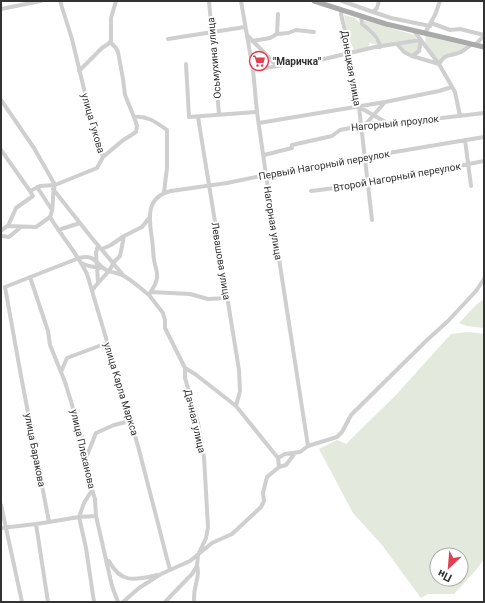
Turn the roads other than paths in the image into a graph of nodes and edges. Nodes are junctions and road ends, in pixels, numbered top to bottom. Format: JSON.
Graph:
{"nodes":[{"id":1,"x":41,"y":1,"type":"edge"},
{"id":2,"x":60,"y":1,"type":"edge"},
{"id":3,"x":116,"y":1,"type":"edge"},
{"id":4,"x":209,"y":1,"type":"edge"},
{"id":5,"x":240,"y":1,"type":"edge"},
{"id":6,"x":314,"y":1,"type":"edge"},
{"id":7,"x":342,"y":1,"type":"edge"},
{"id":8,"x":379,"y":1,"type":"edge"},
{"id":9,"x":440,"y":1,"type":"edge"},
{"id":10,"x":1,"y":9,"type":"edge"},
{"id":11,"x":342,"y":10,"type":"junction"},
{"id":12,"x":373,"y":12,"type":"junction"},
{"id":13,"x":278,"y":14,"type":"dead end"},
{"id":14,"x":361,"y":16,"type":"junction"},
{"id":15,"x":430,"y":24,"type":"junction"},
{"id":16,"x":245,"y":27,"type":"junction"},
{"id":17,"x":414,"y":31,"type":"junction"},
{"id":18,"x":314,"y":32,"type":"dead end"},
{"id":19,"x":211,"y":33,"type":"junction"},
{"id":20,"x":425,"y":33,"type":"junction"},
{"id":21,"x":277,"y":34,"type":"junction"},
{"id":22,"x":247,"y":35,"type":"junction"},
{"id":23,"x":484,"y":35,"type":"edge"},
{"id":24,"x":168,"y":39,"type":"dead end"},
{"id":25,"x":421,"y":40,"type":"junction"},
{"id":26,"x":252,"y":41,"type":"junction"},
{"id":27,"x":110,"y":42,"type":"junction"},
{"id":28,"x":398,"y":44,"type":"junction"},
{"id":29,"x":474,"y":44,"type":"junction"},
{"id":30,"x":380,"y":47,"type":"junction"},
{"id":31,"x":484,"y":47,"type":"edge"},
{"id":32,"x":350,"y":53,"type":"junction"},
{"id":33,"x":412,"y":56,"type":"junction"},
{"id":34,"x":186,"y":64,"type":"dead end"},
{"id":35,"x":439,"y":64,"type":"junction"},
{"id":36,"x":277,"y":66,"type":"junction"},
{"id":37,"x":253,"y":70,"type":"junction"},
{"id":38,"x":79,"y":71,"type":"junction"},
{"id":39,"x":452,"y":87,"type":"junction"},
{"id":40,"x":1,"y":100,"type":"edge"},
{"id":41,"x":386,"y":102,"type":"junction"},
{"id":42,"x":358,"y":107,"type":"junction"},
{"id":43,"x":379,"y":110,"type":"junction"},
{"id":44,"x":257,"y":112,"type":"junction"},
{"id":45,"x":484,"y":113,"type":"edge"},
{"id":46,"x":219,"y":114,"type":"junction"},
{"id":47,"x":374,"y":115,"type":"junction"},
{"id":48,"x":460,"y":116,"type":"junction"},
{"id":49,"x":134,"y":117,"type":"junction"},
{"id":50,"x":198,"y":117,"type":"junction"},
{"id":51,"x":381,"y":119,"type":"junction"},
{"id":52,"x":259,"y":123,"type":"junction"},
{"id":53,"x":390,"y":124,"type":"junction"},
{"id":54,"x":363,"y":126,"type":"junction"},
{"id":55,"x":484,"y":137,"type":"edge"},
{"id":56,"x":465,"y":140,"type":"junction"},
{"id":57,"x":1,"y":150,"type":"edge"},
{"id":58,"x":264,"y":155,"type":"junction"},
{"id":59,"x":103,"y":157,"type":"junction"},
{"id":60,"x":364,"y":157,"type":"junction"},
{"id":61,"x":484,"y":161,"type":"edge"},
{"id":62,"x":469,"y":164,"type":"junction"},
{"id":63,"x":266,"y":175,"type":"junction"},
{"id":64,"x":368,"y":184,"type":"junction"},
{"id":65,"x":209,"y":185,"type":"junction"},
{"id":66,"x":471,"y":186,"type":"dead end"},
{"id":67,"x":37,"y":187,"type":"junction"},
{"id":68,"x":54,"y":187,"type":"junction"},
{"id":69,"x":30,"y":191,"type":"junction"},
{"id":70,"x":311,"y":191,"type":"dead end"},
{"id":71,"x":164,"y":192,"type":"junction"},
{"id":72,"x":52,"y":210,"type":"junction"},
{"id":73,"x":50,"y":217,"type":"junction"},
{"id":74,"x":149,"y":218,"type":"junction"},
{"id":75,"x":372,"y":220,"type":"dead end"},
{"id":76,"x":80,"y":223,"type":"junction"},
{"id":77,"x":8,"y":226,"type":"junction"},
{"id":78,"x":22,"y":227,"type":"junction"},
{"id":79,"x":58,"y":230,"type":"junction"},
{"id":80,"x":1,"y":231,"type":"edge"},
{"id":81,"x":1,"y":236,"type":"edge"},
{"id":82,"x":124,"y":236,"type":"junction"},
{"id":83,"x":98,"y":245,"type":"junction"},
{"id":84,"x":102,"y":250,"type":"junction"},
{"id":85,"x":96,"y":254,"type":"junction"},
{"id":86,"x":89,"y":257,"type":"junction"},
{"id":87,"x":80,"y":260,"type":"junction"},
{"id":88,"x":97,"y":261,"type":"junction"},
{"id":89,"x":114,"y":263,"type":"junction"},
{"id":90,"x":97,"y":268,"type":"junction"},
{"id":91,"x":104,"y":269,"type":"junction"},
{"id":92,"x":109,"y":272,"type":"junction"},
{"id":93,"x":123,"y":275,"type":"junction"},
{"id":94,"x":30,"y":277,"type":"junction"},
{"id":95,"x":484,"y":279,"type":"edge"},
{"id":96,"x":98,"y":282,"type":"junction"},
{"id":97,"x":92,"y":291,"type":"junction"},
{"id":98,"x":150,"y":293,"type":"junction"},
{"id":99,"x":227,"y":298,"type":"junction"},
{"id":100,"x":107,"y":343,"type":"junction"},
{"id":101,"x":185,"y":368,"type":"junction"},
{"id":102,"x":61,"y":372,"type":"junction"},
{"id":103,"x":236,"y":406,"type":"junction"},
{"id":104,"x":130,"y":421,"type":"junction"},
{"id":105,"x":308,"y":446,"type":"junction"},
{"id":106,"x":295,"y":453,"type":"junction"},
{"id":107,"x":86,"y":458,"type":"junction"},
{"id":108,"x":278,"y":458,"type":"junction"},
{"id":109,"x":279,"y":467,"type":"junction"},
{"id":110,"x":92,"y":490,"type":"junction"},
{"id":111,"x":1,"y":505,"type":"edge"},
{"id":112,"x":96,"y":516,"type":"junction"},
{"id":113,"x":79,"y":517,"type":"junction"},
{"id":114,"x":49,"y":522,"type":"junction"},
{"id":115,"x":36,"y":524,"type":"junction"},
{"id":116,"x":6,"y":526,"type":"junction"},
{"id":117,"x":1,"y":528,"type":"edge"},
{"id":118,"x":198,"y":555,"type":"junction"},
{"id":119,"x":106,"y":556,"type":"junction"},
{"id":120,"x":197,"y":566,"type":"junction"},
{"id":121,"x":170,"y":570,"type":"junction"},
{"id":122,"x":162,"y":574,"type":"junction"},
{"id":123,"x":22,"y":602,"type":"edge"},
{"id":124,"x":48,"y":602,"type":"edge"},
{"id":125,"x":94,"y":602,"type":"edge"},
{"id":126,"x":118,"y":602,"type":"edge"},
{"id":127,"x":123,"y":602,"type":"edge"},
{"id":128,"x":165,"y":602,"type":"edge"},
{"id":129,"x":194,"y":602,"type":"edge"}],
"edges":[{"from":1,"to":10,"type":"street"},
{"from":2,"to":38,"type":"street","name":"улица Гукова"},
{"from":3,"to":27,"type":"street"},
{"from":4,"to":19,"type":"street","name":"Осьмухина улица"},
{"from":5,"to":16,"type":"street","name":"Нагорная улица"},
{"from":6,"to":11,"type":"main road"},
{"from":7,"to":12,"type":"street"},
{"from":8,"to":12,"type":"street"},
{"from":9,"to":15,"type":"street"},
{"from":11,"to":14,"type":"main road"},
{"from":11,"to":32,"type":"street","name":"Донецкая улица"},
{"from":12,"to":15,"type":"street"},
{"from":13,"to":21,"type":"street"},
{"from":14,"to":17,"type":"main road"},
{"from":14,"to":30,"type":"street"},
{"from":15,"to":20,"type":"street"},
{"from":15,"to":23,"type":"street"},
{"from":16,"to":19,"type":"street"},
{"from":16,"to":22,"type":"street","name":"Нагорная улица"},
{"from":17,"to":20,"type":"main road"},
{"from":17,"to":25,"type":"street"},
{"from":18,"to":21,"type":"street"},
{"from":19,"to":24,"type":"street"},
{"from":19,"to":46,"type":"street","name":"Осьмухина улица"},
{"from":20,"to":29,"type":"main road"},
{"from":21,"to":26,"type":"street"},
{"from":22,"to":26,"type":"street"},
{"from":22,"to":37,"type":"street","name":"Нагорная улица"},
{"from":23,"to":29,"type":"street"},
{"from":25,"to":28,"type":"street"},
{"from":25,"to":33,"type":"street"},
{"from":25,"to":35,"type":"street"},
{"from":26,"to":36,"type":"street"},
{"from":27,"to":38,"type":"street"},
{"from":27,"to":49,"type":"street"},
{"from":28,"to":30,"type":"street"},
{"from":28,"to":33,"type":"street"},
{"from":29,"to":31,"type":"main road"},
{"from":29,"to":35,"type":"street"},
{"from":30,"to":32,"type":"street"},
{"from":32,"to":36,"type":"street"},
{"from":32,"to":42,"type":"street","name":"Донецкая улица"},
{"from":33,"to":35,"type":"street"},
{"from":34,"to":50,"type":"street"},
{"from":35,"to":39,"type":"street"},
{"from":36,"to":37,"type":"street"},
{"from":37,"to":44,"type":"street","name":"Нагорная улица"},
{"from":38,"to":59,"type":"street","name":"улица Гукова"},
{"from":39,"to":41,"type":"street"},
{"from":39,"to":48,"type":"street"},
{"from":40,"to":68,"type":"street"},
{"from":41,"to":42,"type":"street"},
{"from":41,"to":43,"type":"street"},
{"from":42,"to":47,"type":"street"},
{"from":42,"to":52,"type":"street"},
{"from":42,"to":54,"type":"street","name":"Донецкая улица"},
{"from":43,"to":47,"type":"street"},
{"from":43,"to":51,"type":"street"},
{"from":44,"to":46,"type":"street"},
{"from":44,"to":52,"type":"street","name":"Нагорная улица"},
{"from":45,"to":48,"type":"street","name":"Нагорный проулок"},
{"from":46,"to":50,"type":"street"},
{"from":47,"to":51,"type":"street"},
{"from":47,"to":54,"type":"street"},
{"from":48,"to":53,"type":"street","name":"Нагорный проулок"},
{"from":49,"to":59,"type":"street"},
{"from":49,"to":71,"type":"street"},
{"from":50,"to":65,"type":"street","name":"Левашова улица"},
{"from":51,"to":53,"type":"street"},
{"from":52,"to":58,"type":"street","name":"Нагорная улица"},
{"from":53,"to":54,"type":"street","name":"Нагорный проулок"},
{"from":54,"to":58,"type":"street","name":"Нагорный проулок"},
{"from":54,"to":60,"type":"street","name":"Донецкая улица"},
{"from":55,"to":56,"type":"street","name":"Первый Нагорный переулок"},
{"from":56,"to":60,"type":"street","name":"Первый Нагорный переулок"},
{"from":56,"to":62,"type":"street"},
{"from":57,"to":69,"type":"street"},
{"from":58,"to":63,"type":"street","name":"Нагорная улица"},
{"from":59,"to":68,"type":"street","name":"улица Гукова"},
{"from":60,"to":63,"type":"street","name":"Первый Нагорный переулок"},
{"from":60,"to":64,"type":"street","name":"Донецкая улица"},
{"from":61,"to":62,"type":"street","name":"Второй Нагорный переулок"},
{"from":62,"to":64,"type":"street","name":"Второй Нагорный переулок"},
{"from":62,"to":66,"type":"street"},
{"from":63,"to":65,"type":"street","name":"Первый Нагорный переулок"},
{"from":63,"to":105,"type":"street","name":"Нагорная улица"},
{"from":64,"to":70,"type":"street","name":"Второй Нагорный переулок"},
{"from":64,"to":75,"type":"street","name":"Донецкая улица"},
{"from":65,"to":71,"type":"street","name":"Первый Нагорный переулок"},
{"from":65,"to":99,"type":"street","name":"Левашова улица"},
{"from":67,"to":68,"type":"street","name":"улица Гукова"},
{"from":67,"to":69,"type":"street"},
{"from":67,"to":72,"type":"street"},
{"from":68,"to":72,"type":"street"},
{"from":68,"to":76,"type":"street"},
{"from":69,"to":77,"type":"street"},
{"from":71,"to":74,"type":"street"},
{"from":72,"to":73,"type":"street"},
{"from":73,"to":78,"type":"street"},
{"from":73,"to":79,"type":"street","name":"улица Карла Маркса"},
{"from":74,"to":82,"type":"street"},
{"from":74,"to":98,"type":"street"},
{"from":76,"to":79,"type":"street"},
{"from":76,"to":83,"type":"street"},
{"from":77,"to":78,"type":"street"},
{"from":77,"to":80,"type":"street"},
{"from":78,"to":81,"type":"street"},
{"from":79,"to":87,"type":"street","name":"улица Карла Маркса"},
{"from":82,"to":84,"type":"street"},
{"from":82,"to":89,"type":"street"},
{"from":83,"to":84,"type":"street"},
{"from":83,"to":85,"type":"street"},
{"from":84,"to":85,"type":"street"},
{"from":84,"to":89,"type":"street"},
{"from":85,"to":86,"type":"street"},
{"from":85,"to":88,"type":"street"},
{"from":86,"to":87,"type":"street"},
{"from":86,"to":88,"type":"street","name":"Дачная улица"},
{"from":87,"to":90,"type":"street"},
{"from":87,"to":94,"type":"street"},
{"from":87,"to":97,"type":"street","name":"улица Карла Маркса"},
{"from":88,"to":90,"type":"street"},
{"from":88,"to":91,"type":"street","name":"Дачная улица"},
{"from":89,"to":92,"type":"street"},
{"from":89,"to":93,"type":"street"},
{"from":90,"to":91,"type":"street"},
{"from":90,"to":96,"type":"street"},
{"from":91,"to":92,"type":"street","name":"Дачная улица"},
{"from":92,"to":93,"type":"street","name":"Дачная улица"},
{"from":92,"to":96,"type":"street"},
{"from":93,"to":98,"type":"street","name":"Дачная улица"},
{"from":94,"to":102,"type":"street","name":"улица Плеханова"},
{"from":94,"to":114,"type":"street","name":"улица Баракова"},
{"from":95,"to":105,"type":"street"},
{"from":96,"to":97,"type":"street"},
{"from":97,"to":100,"type":"street","name":"улица Карла Маркса"},
{"from":98,"to":99,"type":"street"},
{"from":98,"to":101,"type":"street","name":"Дачная улица"},
{"from":99,"to":103,"type":"street","name":"Левашова улица"},
{"from":100,"to":102,"type":"street"},
{"from":100,"to":104,"type":"street","name":"улица Карла Маркса"},
{"from":101,"to":103,"type":"street"},
{"from":101,"to":118,"type":"street","name":"Дачная улица"},
{"from":102,"to":107,"type":"street","name":"улица Плеханова"},
{"from":103,"to":108,"type":"street"},
{"from":104,"to":107,"type":"street"},
{"from":104,"to":121,"type":"street","name":"улица Карла Маркса"},
{"from":105,"to":106,"type":"street"},
{"from":106,"to":108,"type":"street"},
{"from":106,"to":109,"type":"street"},
{"from":107,"to":110,"type":"street","name":"улица Плеханова"},
{"from":108,"to":109,"type":"street"},
{"from":109,"to":118,"type":"street"},
{"from":110,"to":112,"type":"street","name":"улица Плеханова"},
{"from":110,"to":113,"type":"street"},
{"from":111,"to":116,"type":"street"},
{"from":112,"to":113,"type":"street"},
{"from":112,"to":119,"type":"street","name":"улица Плеханова"},
{"from":113,"to":114,"type":"street"},
{"from":113,"to":125,"type":"street"},
{"from":114,"to":115,"type":"street"},
{"from":115,"to":116,"type":"street"},
{"from":115,"to":124,"type":"street"},
{"from":116,"to":117,"type":"street"},
{"from":116,"to":123,"type":"street"},
{"from":118,"to":120,"type":"street","name":"Дачная улица"},
{"from":118,"to":121,"type":"street"},
{"from":119,"to":122,"type":"street"},
{"from":119,"to":126,"type":"street","name":"улица Плеханова"},
{"from":120,"to":128,"type":"street"},
{"from":120,"to":129,"type":"street","name":"Дачная улица"},
{"from":121,"to":122,"type":"street"},
{"from":122,"to":127,"type":"street"}]}
